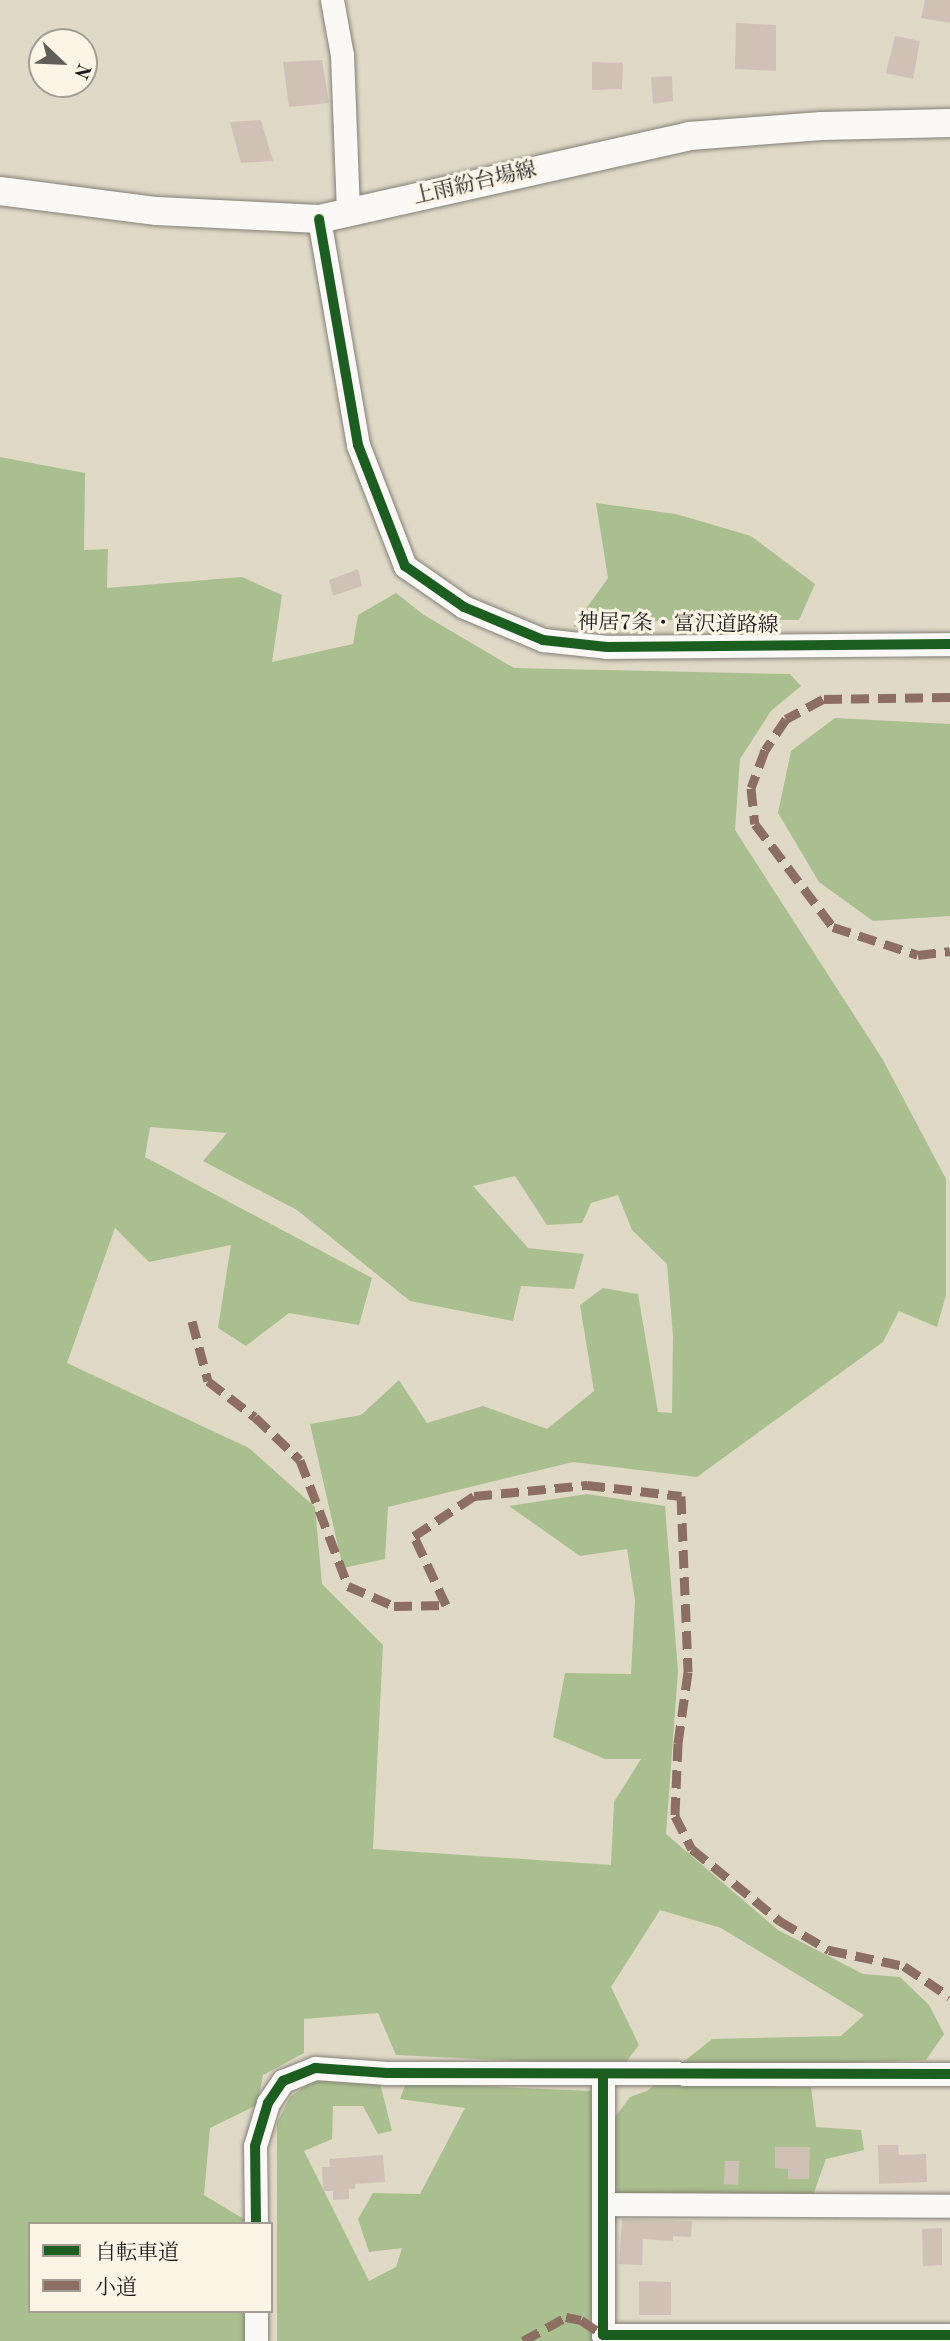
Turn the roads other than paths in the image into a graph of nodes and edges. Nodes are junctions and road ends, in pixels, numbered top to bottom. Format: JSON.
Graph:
{"nodes":[{"id":1,"x":332,"y":0,"type":"edge"},
{"id":2,"x":950,"y":123,"type":"edge"},
{"id":3,"x":0,"y":191,"type":"edge"},
{"id":4,"x":348,"y":213,"type":"junction"},
{"id":5,"x":319,"y":219,"type":"junction"},
{"id":6,"x":950,"y":644,"type":"edge"},
{"id":7,"x":603,"y":2074,"type":"junction"},
{"id":8,"x":950,"y":2074,"type":"edge"},
{"id":9,"x":605,"y":2204,"type":"junction"},
{"id":10,"x":950,"y":2206,"type":"edge"},
{"id":11,"x":256,"y":2222,"type":"edge"},
{"id":12,"x":256,"y":2313,"type":"edge"},
{"id":13,"x":950,"y":2335,"type":"edge"},
{"id":14,"x":256,"y":2341,"type":"edge"}],
"edges":[{"from":1,"to":4,"type":"street"},
{"from":2,"to":4,"type":"main road","name":"上雨紛台場線"},
{"from":3,"to":5,"type":"main road","name":"上雨紛台場線"},
{"from":4,"to":5,"type":"main road","name":"上雨紛台場線"},
{"from":5,"to":6,"type":"street","name":"神居7条・富沢道路線"},
{"from":7,"to":8,"type":"street"},
{"from":7,"to":9,"type":"street"},
{"from":7,"to":11,"type":"street"},
{"from":9,"to":10,"type":"street"},
{"from":9,"to":13,"type":"street"},
{"from":12,"to":14,"type":"street"}]}
